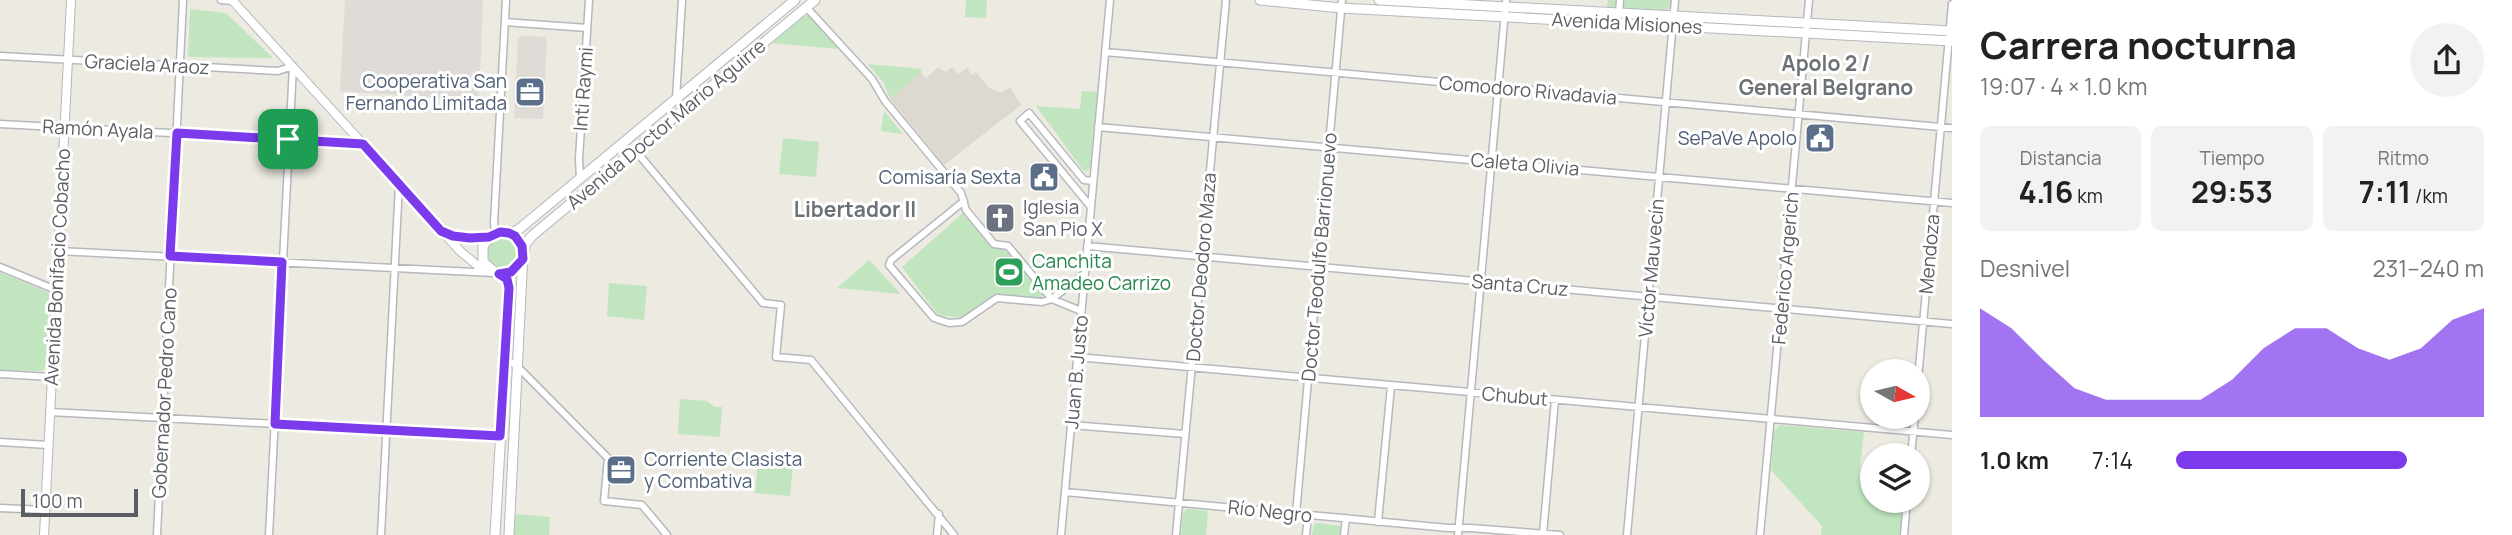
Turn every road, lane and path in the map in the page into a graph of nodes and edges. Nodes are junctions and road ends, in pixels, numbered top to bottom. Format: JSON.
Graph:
{"nodes":[{"id":1,"x":71,"y":0,"type":"edge"},
{"id":2,"x":183,"y":0,"type":"edge"},
{"id":3,"x":221,"y":0,"type":"edge"},
{"id":4,"x":232,"y":0,"type":"edge"},
{"id":5,"x":506,"y":0,"type":"edge"},
{"id":6,"x":589,"y":0,"type":"edge"},
{"id":7,"x":682,"y":0,"type":"edge"},
{"id":8,"x":795,"y":0,"type":"edge"},
{"id":9,"x":815,"y":0,"type":"edge"},
{"id":10,"x":1110,"y":0,"type":"edge"},
{"id":11,"x":1226,"y":0,"type":"edge"},
{"id":12,"x":1260,"y":0,"type":"edge"},
{"id":13,"x":1379,"y":0,"type":"edge"},
{"id":14,"x":1620,"y":0,"type":"edge"},
{"id":15,"x":1675,"y":0,"type":"edge"},
{"id":16,"x":1808,"y":0,"type":"edge"},
{"id":17,"x":1341,"y":4,"type":"edge"},
{"id":18,"x":1952,"y":4,"type":"edge"},
{"id":19,"x":806,"y":7,"type":"junction"},
{"id":20,"x":1505,"y":8,"type":"edge"},
{"id":21,"x":1619,"y":13,"type":"junction"},
{"id":22,"x":1673,"y":20,"type":"junction"},
{"id":23,"x":505,"y":22,"type":"junction"},
{"id":24,"x":1806,"y":22,"type":"junction"},
{"id":25,"x":587,"y":28,"type":"junction"},
{"id":26,"x":1805,"y":33,"type":"junction"},
{"id":27,"x":1951,"y":36,"type":"edge"},
{"id":28,"x":1105,"y":52,"type":"junction"},
{"id":29,"x":0,"y":56,"type":"edge"},
{"id":30,"x":68,"y":60,"type":"junction"},
{"id":31,"x":1219,"y":63,"type":"junction"},
{"id":32,"x":180,"y":65,"type":"junction"},
{"id":33,"x":293,"y":66,"type":"junction"},
{"id":34,"x":1336,"y":73,"type":"junction"},
{"id":35,"x":1498,"y":86,"type":"junction"},
{"id":36,"x":676,"y":99,"type":"junction"},
{"id":37,"x":1666,"y":103,"type":"junction"},
{"id":38,"x":1798,"y":114,"type":"junction"},
{"id":39,"x":0,"y":124,"type":"edge"},
{"id":40,"x":65,"y":127,"type":"junction"},
{"id":41,"x":1098,"y":127,"type":"junction"},
{"id":42,"x":1941,"y":127,"type":"junction"},
{"id":43,"x":1952,"y":128,"type":"edge"},
{"id":44,"x":177,"y":133,"type":"junction"},
{"id":45,"x":1212,"y":136,"type":"junction"},
{"id":46,"x":288,"y":139,"type":"junction"},
{"id":47,"x":363,"y":144,"type":"junction"},
{"id":48,"x":1329,"y":146,"type":"junction"},
{"id":49,"x":635,"y":150,"type":"junction"},
{"id":50,"x":1491,"y":161,"type":"junction"},
{"id":51,"x":1659,"y":176,"type":"junction"},
{"id":52,"x":580,"y":179,"type":"junction"},
{"id":53,"x":1093,"y":181,"type":"junction"},
{"id":54,"x":399,"y":182,"type":"junction"},
{"id":55,"x":1792,"y":189,"type":"junction"},
{"id":56,"x":964,"y":201,"type":"junction"},
{"id":57,"x":1933,"y":202,"type":"junction"},
{"id":58,"x":1952,"y":203,"type":"edge"},
{"id":59,"x":1091,"y":206,"type":"junction"},
{"id":60,"x":441,"y":231,"type":"junction"},
{"id":61,"x":509,"y":233,"type":"junction"},
{"id":62,"x":492,"y":235,"type":"junction"},
{"id":63,"x":1087,"y":246,"type":"junction"},
{"id":64,"x":482,"y":250,"type":"junction"},
{"id":65,"x":58,"y":251,"type":"junction"},
{"id":66,"x":170,"y":256,"type":"junction"},
{"id":67,"x":523,"y":256,"type":"junction"},
{"id":68,"x":1202,"y":256,"type":"junction"},
{"id":69,"x":282,"y":262,"type":"junction"},
{"id":70,"x":476,"y":264,"type":"junction"},
{"id":71,"x":0,"y":267,"type":"edge"},
{"id":72,"x":1318,"y":267,"type":"junction"},
{"id":73,"x":395,"y":268,"type":"junction"},
{"id":74,"x":467,"y":272,"type":"junction"},
{"id":75,"x":495,"y":273,"type":"junction"},
{"id":76,"x":1085,"y":274,"type":"junction"},
{"id":77,"x":1480,"y":282,"type":"junction"},
{"id":78,"x":56,"y":290,"type":"junction"},
{"id":79,"x":1649,"y":296,"type":"junction"},
{"id":80,"x":1052,"y":299,"type":"junction"},
{"id":81,"x":1782,"y":309,"type":"junction"},
{"id":82,"x":1081,"y":311,"type":"junction"},
{"id":83,"x":1923,"y":322,"type":"junction"},
{"id":84,"x":1952,"y":324,"type":"edge"},
{"id":85,"x":1077,"y":357,"type":"junction"},
{"id":86,"x":505,"y":358,"type":"junction"},
{"id":87,"x":1920,"y":359,"type":"edge"},
{"id":88,"x":518,"y":367,"type":"junction"},
{"id":89,"x":1192,"y":368,"type":"junction"},
{"id":90,"x":0,"y":374,"type":"edge"},
{"id":91,"x":52,"y":377,"type":"junction"},
{"id":92,"x":1308,"y":378,"type":"junction"},
{"id":93,"x":1391,"y":386,"type":"junction"},
{"id":94,"x":1471,"y":393,"type":"junction"},
{"id":95,"x":1555,"y":400,"type":"junction"},
{"id":96,"x":1639,"y":408,"type":"junction"},
{"id":97,"x":50,"y":412,"type":"junction"},
{"id":98,"x":162,"y":418,"type":"junction"},
{"id":99,"x":1771,"y":420,"type":"junction"},
{"id":100,"x":275,"y":424,"type":"junction"},
{"id":101,"x":1071,"y":425,"type":"junction"},
{"id":102,"x":1914,"y":429,"type":"edge"},
{"id":103,"x":387,"y":430,"type":"junction"},
{"id":104,"x":1914,"y":432,"type":"junction"},
{"id":105,"x":1185,"y":434,"type":"junction"},
{"id":106,"x":1952,"y":435,"type":"edge"},
{"id":107,"x":500,"y":436,"type":"junction"},
{"id":108,"x":0,"y":442,"type":"edge"},
{"id":109,"x":1913,"y":443,"type":"edge"},
{"id":110,"x":48,"y":445,"type":"junction"},
{"id":111,"x":1065,"y":492,"type":"junction"},
{"id":112,"x":1179,"y":502,"type":"junction"},
{"id":113,"x":0,"y":508,"type":"edge"},
{"id":114,"x":45,"y":510,"type":"junction"},
{"id":115,"x":1296,"y":513,"type":"junction"},
{"id":116,"x":1906,"y":513,"type":"edge"},
{"id":117,"x":939,"y":514,"type":"junction"},
{"id":118,"x":1308,"y":515,"type":"junction"},
{"id":119,"x":1346,"y":518,"type":"junction"},
{"id":120,"x":1378,"y":522,"type":"junction"},
{"id":121,"x":1458,"y":532,"type":"edge"},
{"id":122,"x":1543,"y":534,"type":"edge"},
{"id":123,"x":44,"y":535,"type":"edge"},
{"id":124,"x":157,"y":535,"type":"edge"},
{"id":125,"x":269,"y":535,"type":"edge"},
{"id":126,"x":381,"y":535,"type":"edge"},
{"id":127,"x":495,"y":535,"type":"edge"},
{"id":128,"x":509,"y":535,"type":"edge"},
{"id":129,"x":667,"y":535,"type":"edge"},
{"id":130,"x":937,"y":535,"type":"edge"},
{"id":131,"x":954,"y":535,"type":"edge"},
{"id":132,"x":1061,"y":535,"type":"edge"},
{"id":133,"x":1176,"y":535,"type":"edge"},
{"id":134,"x":1306,"y":535,"type":"edge"},
{"id":135,"x":1344,"y":535,"type":"edge"},
{"id":136,"x":1560,"y":535,"type":"edge"},
{"id":137,"x":1627,"y":535,"type":"edge"},
{"id":138,"x":1760,"y":535,"type":"edge"},
{"id":139,"x":1904,"y":535,"type":"edge"}],
"edges":[{"from":1,"to":30,"type":"street","name":"Avenida Bonifacio Cobacho"},
{"from":2,"to":32,"type":"street","name":"Gobernador Pedro Cano"},
{"from":3,"to":4,"type":"street"},
{"from":4,"to":33,"type":"street"},
{"from":5,"to":23,"type":"street"},
{"from":6,"to":25,"type":"street","name":"Inti Raymi"},
{"from":7,"to":36,"type":"street"},
{"from":8,"to":36,"type":"main road","name":"Avenida Doctor Mario Aguirre"},
{"from":9,"to":19,"type":"main road","name":"Avenida Doctor Mario Aguirre"},
{"from":10,"to":28,"type":"street","name":"Juan B. Justo"},
{"from":11,"to":31,"type":"street","name":"Doctor Deodoro Maza"},
{"from":12,"to":17,"type":"main road","name":"Avenida Misiones"},
{"from":13,"to":20,"type":"main road","name":"Avenida Misiones"},
{"from":14,"to":21,"type":"street"},
{"from":15,"to":22,"type":"street","name":"Víctor Mauvecín"},
{"from":16,"to":24,"type":"street","name":"Federico Argerich"},
{"from":17,"to":20,"type":"main road","name":"Avenida Misiones"},
{"from":17,"to":34,"type":"street","name":"Doctor Teodulfo Barrionuevo"},
{"from":18,"to":27,"type":"street","name":"Mendoza"},
{"from":19,"to":49,"type":"main road","name":"Avenida Doctor Mario Aguirre"},
{"from":19,"to":56,"type":"street"},
{"from":20,"to":21,"type":"main road","name":"Avenida Misiones"},
{"from":20,"to":22,"type":"main road","name":"Avenida Misiones"},
{"from":20,"to":35,"type":"street"},
{"from":21,"to":22,"type":"main road","name":"Avenida Misiones"},
{"from":22,"to":24,"type":"main road","name":"Avenida Misiones"},
{"from":22,"to":26,"type":"main road","name":"Avenida Misiones"},
{"from":22,"to":37,"type":"street","name":"Víctor Mauvecín"},
{"from":23,"to":25,"type":"street"},
{"from":23,"to":62,"type":"street"},
{"from":24,"to":26,"type":"street","name":"Federico Argerich"},
{"from":24,"to":27,"type":"main road","name":"Avenida Misiones"},
{"from":25,"to":52,"type":"street","name":"Inti Raymi"},
{"from":26,"to":27,"type":"main road","name":"Avenida Misiones"},
{"from":26,"to":38,"type":"street","name":"Federico Argerich"},
{"from":27,"to":42,"type":"street","name":"Mendoza"},
{"from":28,"to":31,"type":"street","name":"Comodoro Rivadavia"},
{"from":28,"to":41,"type":"street","name":"Juan B. Justo"},
{"from":29,"to":30,"type":"street","name":"Graciela Araoz"},
{"from":30,"to":32,"type":"street","name":"Graciela Araoz"},
{"from":30,"to":40,"type":"street","name":"Avenida Bonifacio Cobacho"},
{"from":31,"to":34,"type":"street","name":"Comodoro Rivadavia"},
{"from":31,"to":45,"type":"street","name":"Doctor Deodoro Maza"},
{"from":32,"to":33,"type":"street","name":"Graciela Araoz"},
{"from":32,"to":44,"type":"street","name":"Gobernador Pedro Cano"},
{"from":33,"to":46,"type":"street"},
{"from":33,"to":47,"type":"street"},
{"from":34,"to":35,"type":"street","name":"Comodoro Rivadavia"},
{"from":34,"to":48,"type":"street","name":"Doctor Teodulfo Barrionuevo"},
{"from":35,"to":37,"type":"street","name":"Comodoro Rivadavia"},
{"from":35,"to":50,"type":"street"},
{"from":36,"to":52,"type":"main road","name":"Avenida Doctor Mario Aguirre"},
{"from":37,"to":38,"type":"street","name":"Comodoro Rivadavia"},
{"from":37,"to":51,"type":"street","name":"Víctor Mauvecín"},
{"from":38,"to":42,"type":"street","name":"Comodoro Rivadavia"},
{"from":38,"to":55,"type":"street","name":"Federico Argerich"},
{"from":39,"to":40,"type":"street","name":"Ramón Ayala"},
{"from":40,"to":44,"type":"street","name":"Ramón Ayala"},
{"from":40,"to":65,"type":"street","name":"Avenida Bonifacio Cobacho"},
{"from":41,"to":45,"type":"street","name":"Caleta Olivia"},
{"from":41,"to":53,"type":"street","name":"Juan B. Justo"},
{"from":42,"to":43,"type":"street","name":"Comodoro Rivadavia"},
{"from":42,"to":57,"type":"street","name":"Mendoza"},
{"from":44,"to":46,"type":"street","name":"Ramón Ayala"},
{"from":44,"to":66,"type":"street","name":"Gobernador Pedro Cano"},
{"from":45,"to":48,"type":"street","name":"Caleta Olivia"},
{"from":45,"to":68,"type":"street","name":"Doctor Deodoro Maza"},
{"from":46,"to":47,"type":"street","name":"Ramón Ayala"},
{"from":46,"to":69,"type":"street"},
{"from":47,"to":54,"type":"street"},
{"from":48,"to":50,"type":"street","name":"Caleta Olivia"},
{"from":48,"to":72,"type":"street","name":"Doctor Teodulfo Barrionuevo"},
{"from":49,"to":67,"type":"main road","name":"Avenida Doctor Mario Aguirre"},
{"from":49,"to":117,"type":"street"},
{"from":50,"to":51,"type":"street","name":"Caleta Olivia"},
{"from":50,"to":77,"type":"street"},
{"from":51,"to":55,"type":"street","name":"Caleta Olivia"},
{"from":51,"to":79,"type":"street","name":"Víctor Mauvecín"},
{"from":52,"to":61,"type":"main road","name":"Avenida Doctor Mario Aguirre"},
{"from":53,"to":59,"type":"street","name":"Juan B. Justo"},
{"from":53,"to":59,"type":"street"},
{"from":54,"to":60,"type":"street"},
{"from":54,"to":73,"type":"street"},
{"from":55,"to":57,"type":"street","name":"Caleta Olivia"},
{"from":55,"to":81,"type":"street","name":"Federico Argerich"},
{"from":56,"to":80,"type":"street"},
{"from":56,"to":80,"type":"street"},
{"from":57,"to":58,"type":"street","name":"Caleta Olivia"},
{"from":57,"to":83,"type":"street","name":"Mendoza"},
{"from":59,"to":63,"type":"street","name":"Juan B. Justo"},
{"from":60,"to":62,"type":"street"},
{"from":60,"to":70,"type":"street"},
{"from":61,"to":62,"type":"main road"},
{"from":61,"to":67,"type":"main road"},
{"from":62,"to":64,"type":"main road"},
{"from":63,"to":68,"type":"street","name":"Santa Cruz"},
{"from":63,"to":76,"type":"street","name":"Juan B. Justo"},
{"from":64,"to":70,"type":"street"},
{"from":64,"to":75,"type":"main road"},
{"from":65,"to":66,"type":"street"},
{"from":65,"to":78,"type":"street","name":"Avenida Bonifacio Cobacho"},
{"from":66,"to":69,"type":"street"},
{"from":66,"to":98,"type":"street","name":"Gobernador Pedro Cano"},
{"from":67,"to":75,"type":"main road"},
{"from":67,"to":88,"type":"main road"},
{"from":68,"to":72,"type":"street","name":"Santa Cruz"},
{"from":68,"to":89,"type":"street","name":"Doctor Deodoro Maza"},
{"from":69,"to":73,"type":"street"},
{"from":69,"to":100,"type":"street"},
{"from":70,"to":74,"type":"street"},
{"from":70,"to":75,"type":"street"},
{"from":71,"to":78,"type":"street"},
{"from":72,"to":77,"type":"street","name":"Santa Cruz"},
{"from":72,"to":92,"type":"street","name":"Doctor Teodulfo Barrionuevo"},
{"from":73,"to":74,"type":"street"},
{"from":73,"to":103,"type":"street"},
{"from":74,"to":75,"type":"street"},
{"from":75,"to":86,"type":"main road"},
{"from":76,"to":80,"type":"street"},
{"from":76,"to":82,"type":"street","name":"Juan B. Justo"},
{"from":77,"to":79,"type":"street","name":"Santa Cruz"},
{"from":77,"to":94,"type":"street"},
{"from":78,"to":91,"type":"street","name":"Avenida Bonifacio Cobacho"},
{"from":79,"to":81,"type":"street","name":"Santa Cruz"},
{"from":79,"to":96,"type":"street","name":"Víctor Mauvecín"},
{"from":80,"to":82,"type":"street"},
{"from":81,"to":83,"type":"street","name":"Santa Cruz"},
{"from":81,"to":99,"type":"street","name":"Federico Argerich"},
{"from":82,"to":85,"type":"street","name":"Juan B. Justo"},
{"from":83,"to":84,"type":"street","name":"Santa Cruz"},
{"from":83,"to":87,"type":"street","name":"Mendoza"},
{"from":85,"to":89,"type":"street","name":"Chubut"},
{"from":85,"to":101,"type":"street","name":"Juan B. Justo"},
{"from":86,"to":88,"type":"street"},
{"from":86,"to":107,"type":"main road"},
{"from":88,"to":128,"type":"main road"},
{"from":88,"to":129,"type":"street"},
{"from":89,"to":92,"type":"street","name":"Chubut"},
{"from":89,"to":105,"type":"street","name":"Doctor Deodoro Maza"},
{"from":90,"to":91,"type":"street"},
{"from":91,"to":97,"type":"street","name":"Avenida Bonifacio Cobacho"},
{"from":92,"to":93,"type":"street","name":"Chubut"},
{"from":92,"to":115,"type":"street","name":"Doctor Teodulfo Barrionuevo"},
{"from":93,"to":94,"type":"street","name":"Chubut"},
{"from":93,"to":120,"type":"street"},
{"from":94,"to":95,"type":"street","name":"Chubut"},
{"from":94,"to":121,"type":"street"},
{"from":95,"to":96,"type":"street","name":"Chubut"},
{"from":95,"to":122,"type":"street"},
{"from":96,"to":99,"type":"street","name":"Chubut"},
{"from":96,"to":137,"type":"street","name":"Víctor Mauvecín"},
{"from":97,"to":98,"type":"street"},
{"from":97,"to":110,"type":"street","name":"Avenida Bonifacio Cobacho"},
{"from":98,"to":100,"type":"street"},
{"from":98,"to":124,"type":"street","name":"Gobernador Pedro Cano"},
{"from":99,"to":104,"type":"street","name":"Chubut"},
{"from":99,"to":138,"type":"street","name":"Federico Argerich"},
{"from":100,"to":103,"type":"street"},
{"from":100,"to":125,"type":"street"},
{"from":101,"to":105,"type":"street"},
{"from":101,"to":111,"type":"street","name":"Juan B. Justo"},
{"from":102,"to":104,"type":"street"},
{"from":103,"to":107,"type":"street"},
{"from":103,"to":126,"type":"street"},
{"from":104,"to":106,"type":"street","name":"Chubut"},
{"from":104,"to":109,"type":"street"},
{"from":105,"to":112,"type":"street","name":"Doctor Deodoro Maza"},
{"from":107,"to":127,"type":"main road"},
{"from":108,"to":110,"type":"street"},
{"from":110,"to":114,"type":"street","name":"Avenida Bonifacio Cobacho"},
{"from":111,"to":112,"type":"street","name":"Río Negro"},
{"from":111,"to":132,"type":"street","name":"Juan B. Justo"},
{"from":112,"to":115,"type":"street","name":"Río Negro"},
{"from":112,"to":133,"type":"street","name":"Doctor Deodoro Maza"},
{"from":113,"to":114,"type":"street"},
{"from":114,"to":123,"type":"street","name":"Avenida Bonifacio Cobacho"},
{"from":115,"to":118,"type":"street","name":"Río Negro"},
{"from":116,"to":139,"type":"street"},
{"from":117,"to":130,"type":"street"},
{"from":117,"to":131,"type":"street"},
{"from":118,"to":119,"type":"street","name":"Río Negro"},
{"from":118,"to":134,"type":"street"},
{"from":119,"to":120,"type":"street","name":"Río Negro"},
{"from":119,"to":135,"type":"street"},
{"from":120,"to":121,"type":"street","name":"Río Negro"},
{"from":121,"to":122,"type":"street","name":"Río Negro"},
{"from":122,"to":136,"type":"street","name":"Río Negro"}]}
